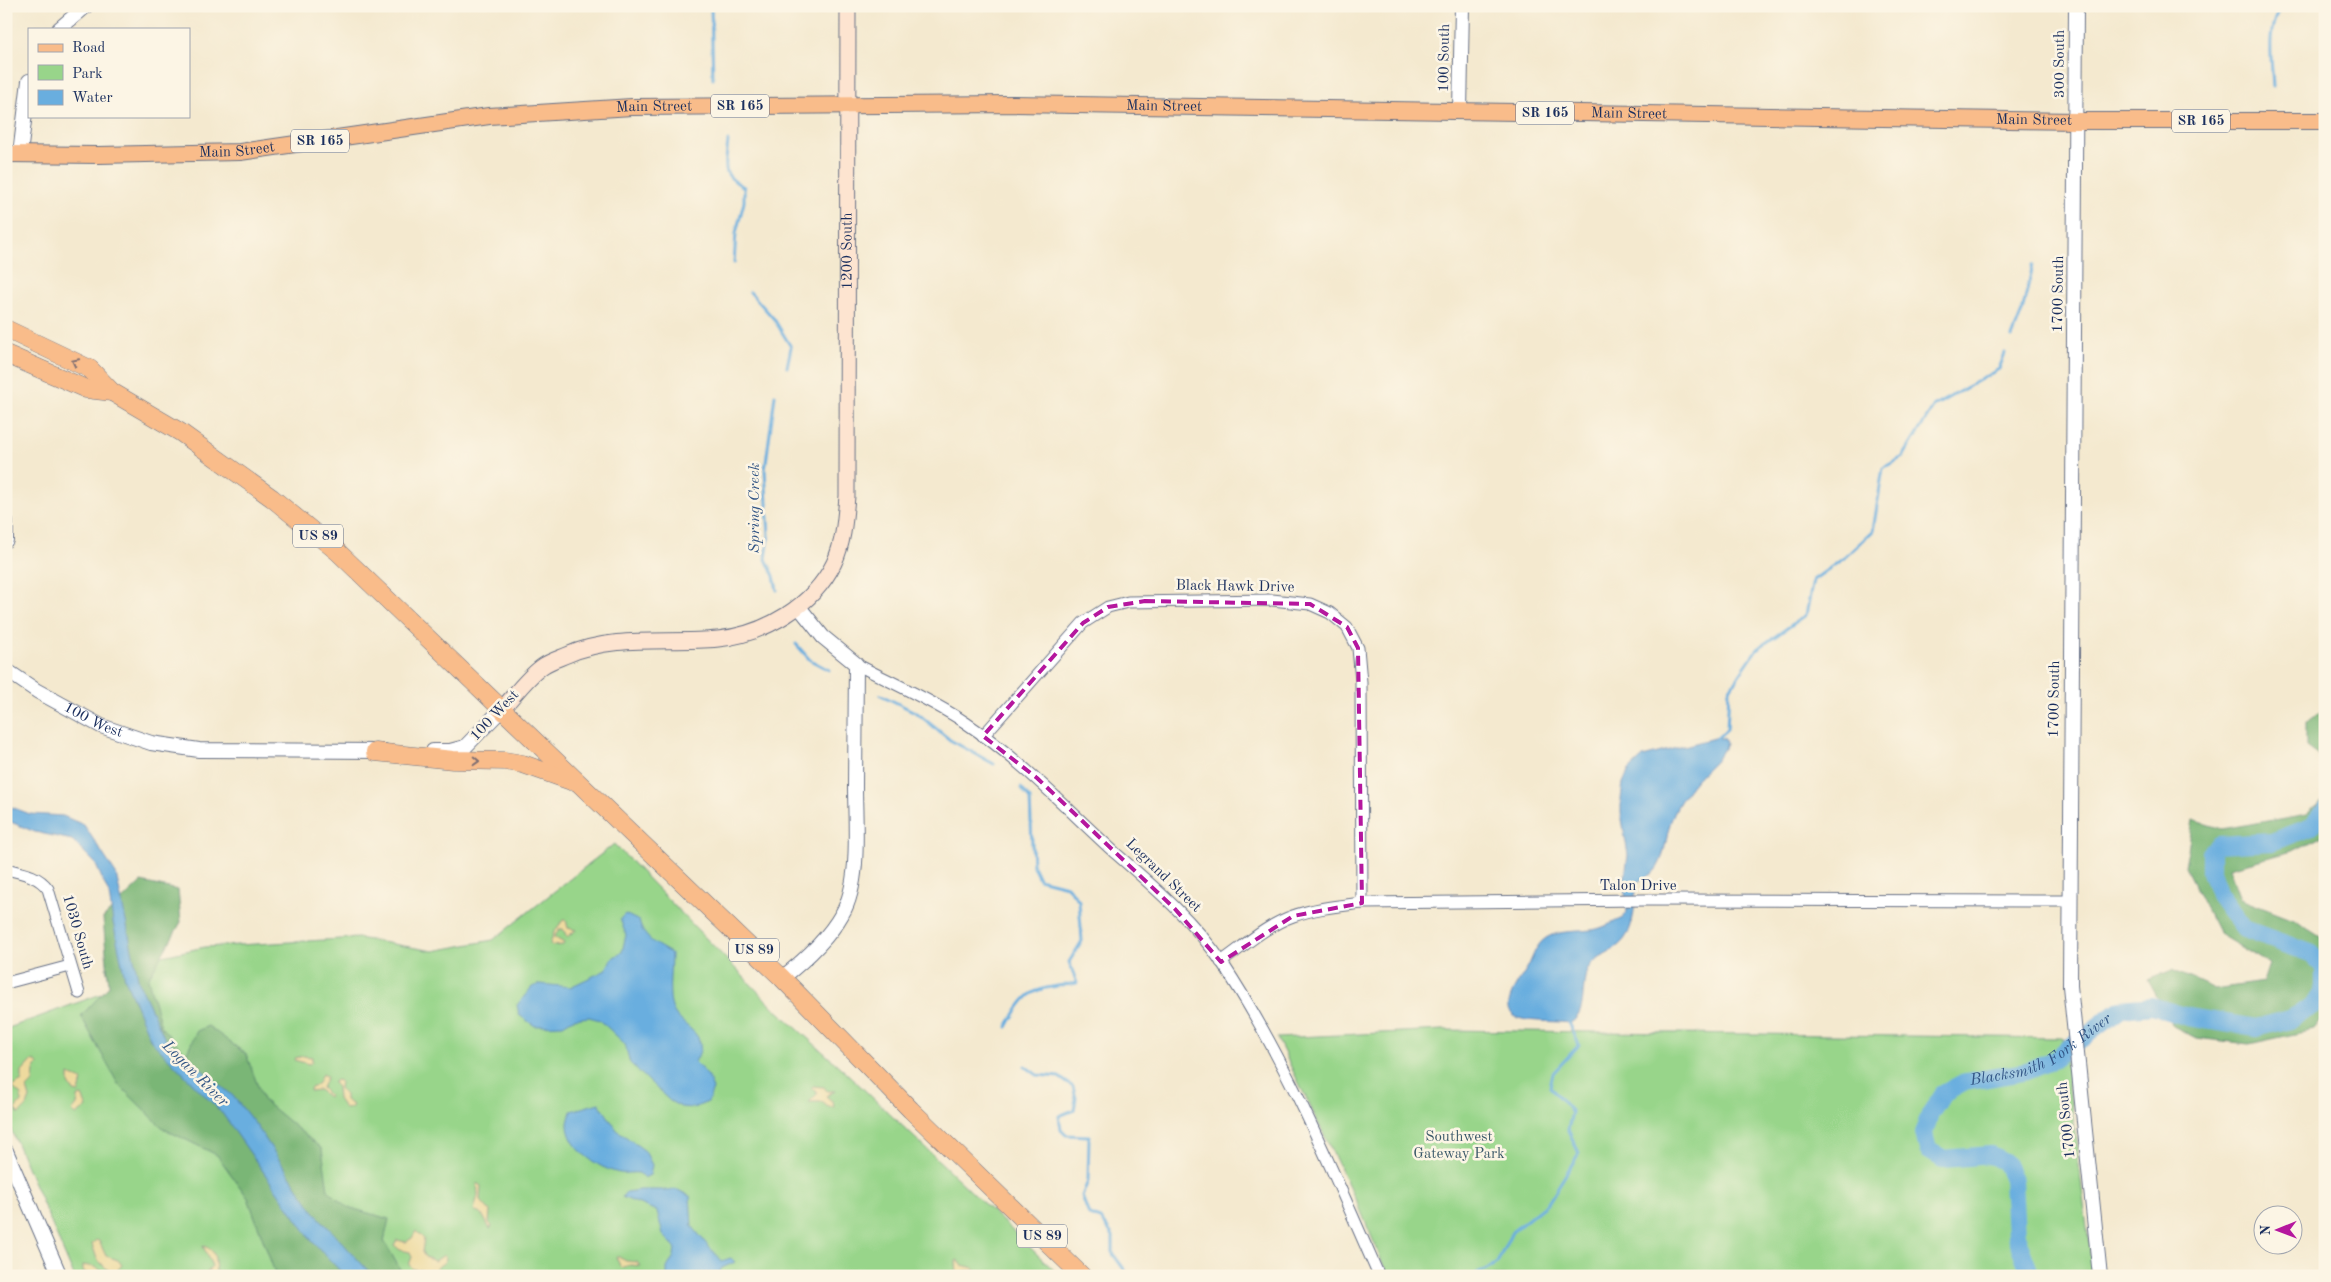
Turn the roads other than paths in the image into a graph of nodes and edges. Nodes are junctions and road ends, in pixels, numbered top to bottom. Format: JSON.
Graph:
{"nodes":[{"id":1,"x":86,"y":6,"type":"edge"},
{"id":2,"x":848,"y":6,"type":"edge"},
{"id":3,"x":1462,"y":6,"type":"edge"},
{"id":4,"x":2076,"y":6,"type":"edge"},
{"id":5,"x":60,"y":28,"type":"edge"},
{"id":6,"x":28,"y":86,"type":"edge"},
{"id":7,"x":847,"y":105,"type":"junction"},
{"id":8,"x":1460,"y":111,"type":"junction"},
{"id":9,"x":2077,"y":121,"type":"junction"},
{"id":10,"x":2325,"y":121,"type":"edge"},
{"id":11,"x":13,"y":154,"type":"edge"},
{"id":12,"x":6,"y":329,"type":"edge"},
{"id":13,"x":6,"y":354,"type":"edge"},
{"id":14,"x":112,"y":392,"type":"junction"},
{"id":15,"x":847,"y":496,"type":"joint"},
{"id":16,"x":6,"y":522,"type":"edge"},
{"id":17,"x":6,"y":540,"type":"edge"},
{"id":18,"x":799,"y":607,"type":"junction"},
{"id":19,"x":856,"y":664,"type":"junction"},
{"id":20,"x":6,"y":670,"type":"edge"},
{"id":21,"x":501,"y":710,"type":"junction"},
{"id":22,"x":983,"y":736,"type":"junction"},
{"id":23,"x":375,"y":752,"type":"junction"},
{"id":24,"x":580,"y":784,"type":"junction"},
{"id":25,"x":6,"y":869,"type":"edge"},
{"id":26,"x":2070,"y":901,"type":"junction"},
{"id":27,"x":1362,"y":904,"type":"junction"},
{"id":28,"x":1221,"y":962,"type":"junction"},
{"id":29,"x":70,"y":966,"type":"junction"},
{"id":30,"x":782,"y":978,"type":"junction"},
{"id":31,"x":6,"y":983,"type":"edge"},
{"id":32,"x":79,"y":993,"type":"dead end"},
{"id":33,"x":6,"y":1150,"type":"edge"},
{"id":34,"x":60,"y":1276,"type":"edge"},
{"id":35,"x":1082,"y":1276,"type":"edge"},
{"id":36,"x":1379,"y":1276,"type":"edge"},
{"id":37,"x":2100,"y":1276,"type":"edge"}],
"edges":[{"from":1,"to":5,"type":"street"},
{"from":2,"to":7,"type":"main road","name":"1200 South"},
{"from":3,"to":8,"type":"street","name":"100 South"},
{"from":4,"to":9,"type":"street","name":"300 South"},
{"from":6,"to":11,"type":"street"},
{"from":7,"to":8,"type":"main road","name":"Main Street","number":"SR 165"},
{"from":7,"to":11,"type":"main road","name":"Main Street","number":"SR 165"},
{"from":7,"to":15,"type":"main road","name":"1200 South"},
{"from":8,"to":9,"type":"main road","name":"Main Street","number":"SR 165"},
{"from":9,"to":10,"type":"main road","name":"Main Street","number":"SR 165"},
{"from":9,"to":26,"type":"street","name":"1700 South"},
{"from":14,"to":12,"type":"highway","number":"US 89","one_way":true},
{"from":13,"to":14,"type":"highway","number":"US 89"},
{"from":14,"to":21,"type":"highway","number":"US 89"},
{"from":15,"to":18,"type":"main road","name":"100 West"},
{"from":16,"to":17,"type":"street"},
{"from":18,"to":19,"type":"street","name":"Legrand Street"},
{"from":18,"to":21,"type":"main road","name":"100 West"},
{"from":19,"to":22,"type":"street","name":"Legrand Street"},
{"from":19,"to":30,"type":"street"},
{"from":20,"to":23,"type":"street","name":"100 West"},
{"from":21,"to":23,"type":"street","name":"100 West"},
{"from":21,"to":24,"type":"highway","number":"US 89"},
{"from":22,"to":27,"type":"street","name":"Black Hawk Drive"},
{"from":22,"to":28,"type":"street","name":"Legrand Street"},
{"from":23,"to":24,"type":"highway","one_way":true},
{"from":24,"to":30,"type":"highway","number":"US 89"},
{"from":25,"to":29,"type":"street","name":"1030 South"},
{"from":26,"to":27,"type":"street","name":"Talon Drive"},
{"from":26,"to":37,"type":"street","name":"1700 South"},
{"from":27,"to":28,"type":"street","name":"Talon Drive"},
{"from":28,"to":36,"type":"street","name":"Legrand Street"},
{"from":29,"to":31,"type":"street"},
{"from":29,"to":32,"type":"street","name":"1030 South"},
{"from":30,"to":35,"type":"highway","number":"US 89"},
{"from":33,"to":34,"type":"street"}]}
